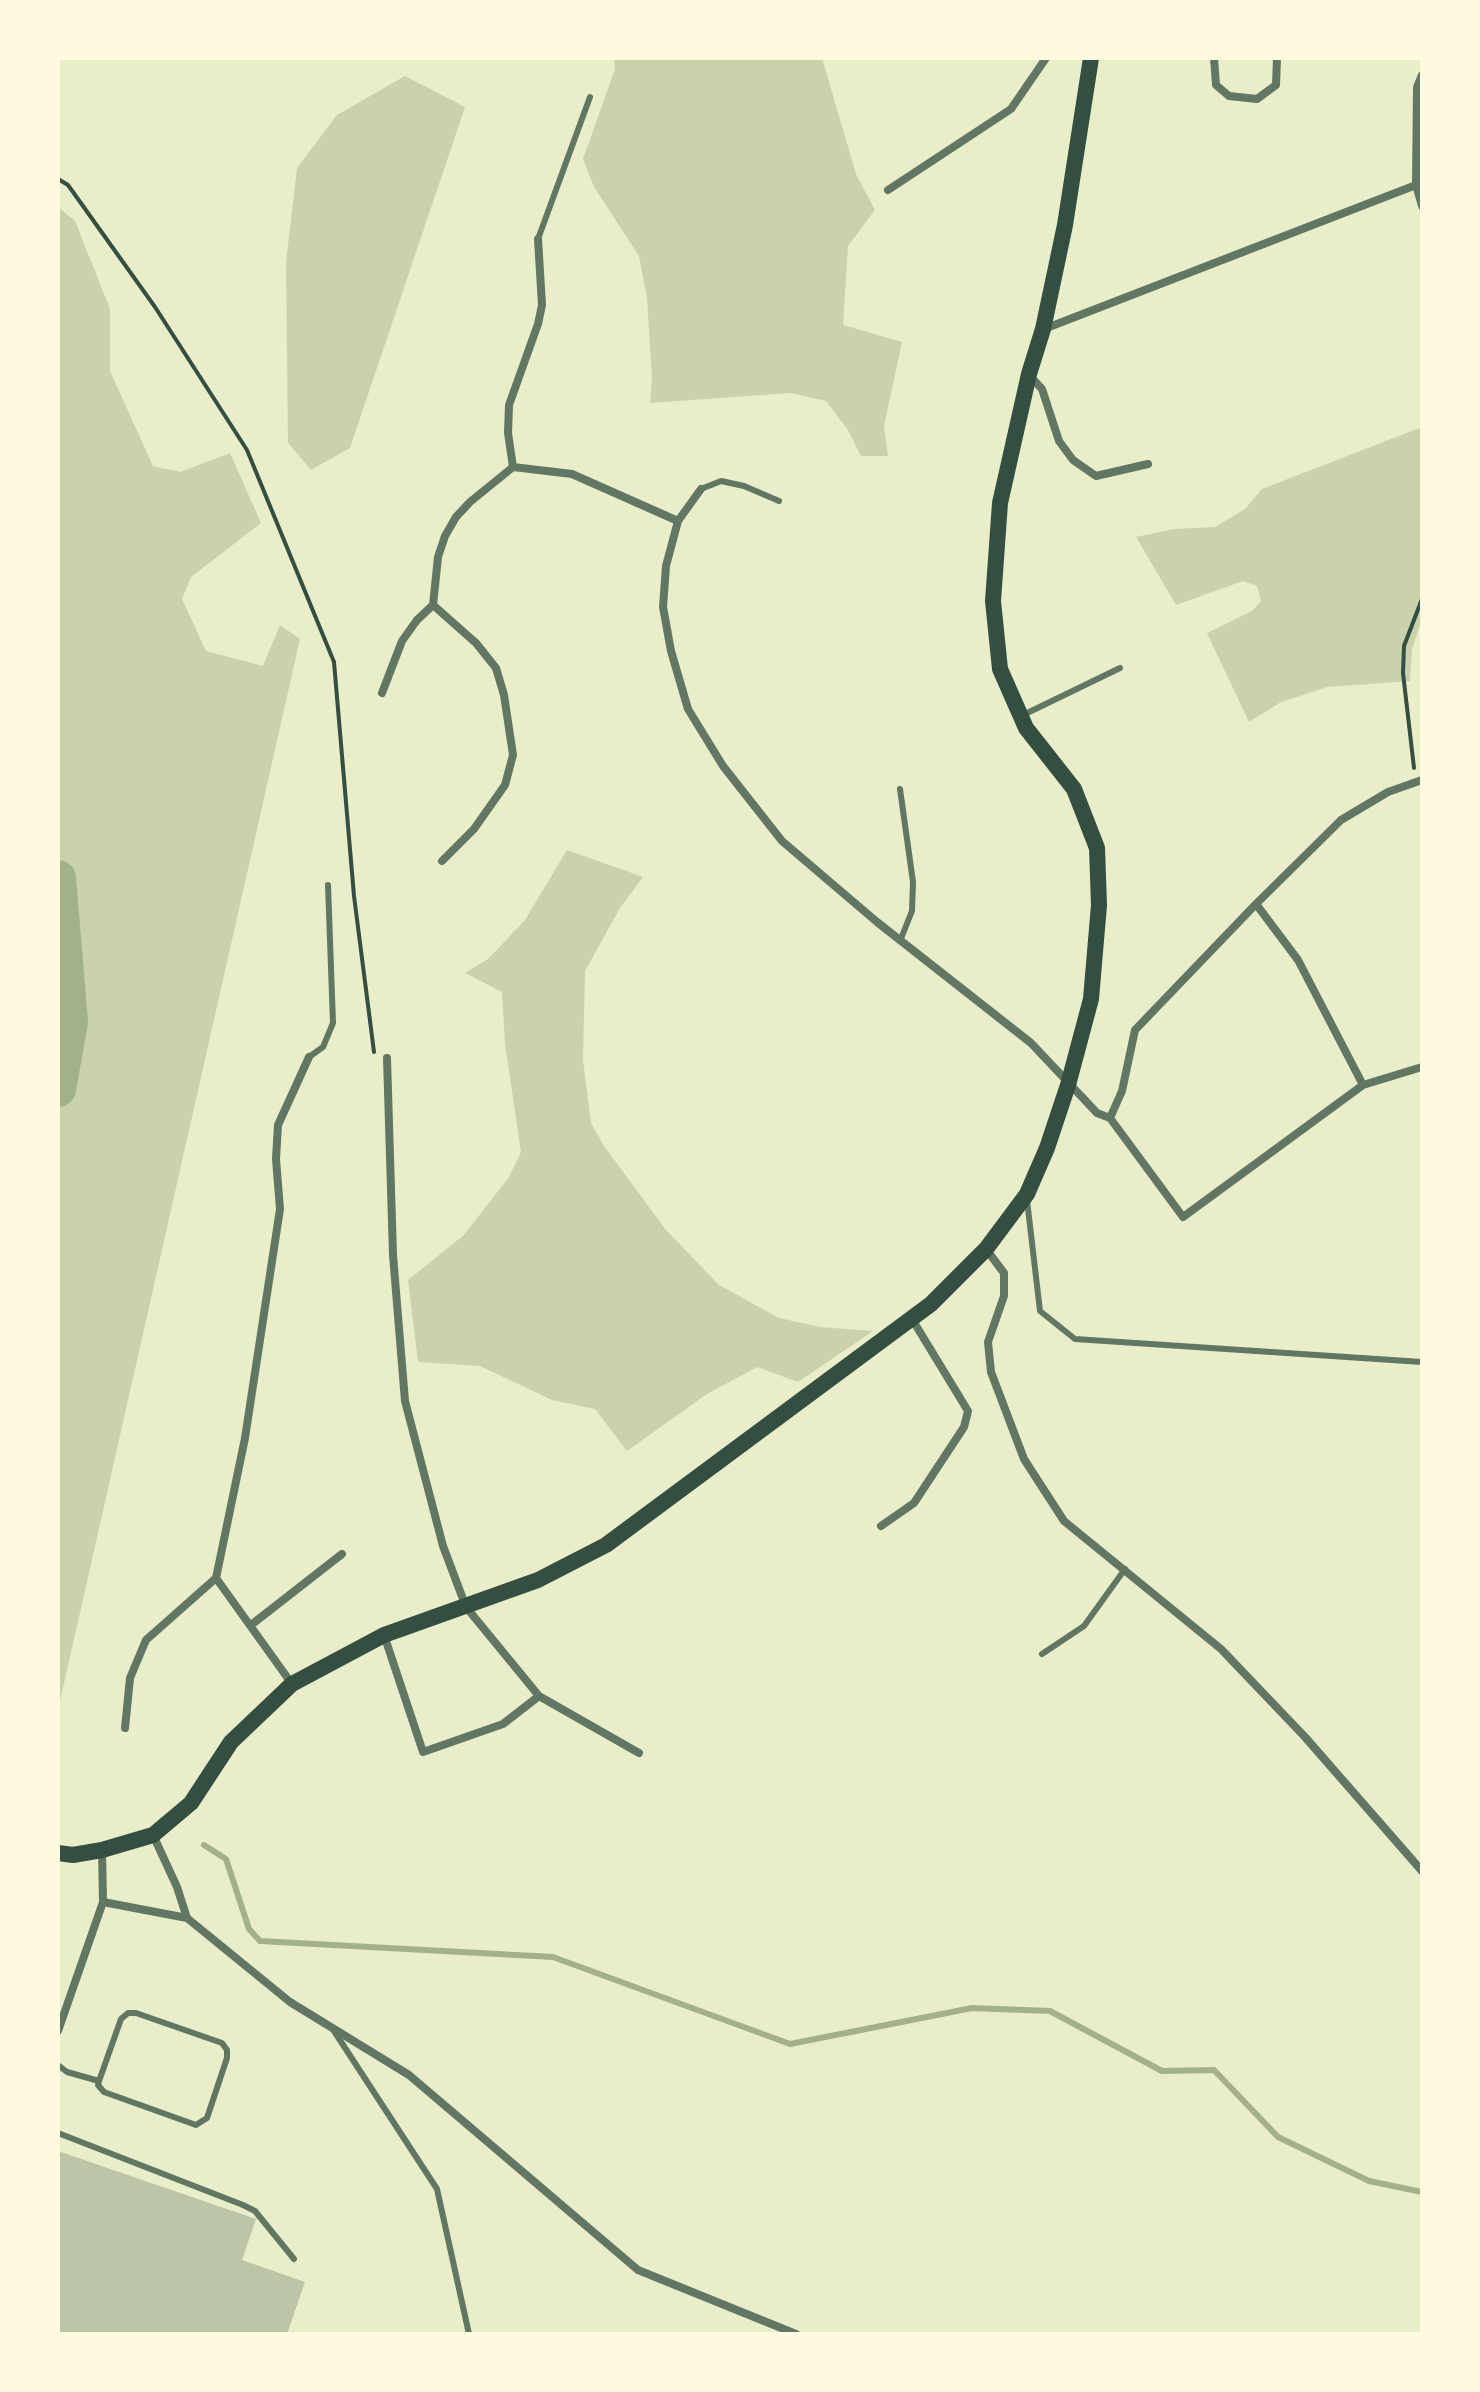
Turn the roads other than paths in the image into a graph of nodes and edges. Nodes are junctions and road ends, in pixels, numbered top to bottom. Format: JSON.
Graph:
{"nodes":[{"id":1,"x":1046,"y":58,"type":"edge"},
{"id":2,"x":1091,"y":58,"type":"edge"},
{"id":3,"x":1207,"y":58,"type":"edge"},
{"id":4,"x":1214,"y":58,"type":"edge"},
{"id":5,"x":1277,"y":58,"type":"edge"},
{"id":6,"x":1422,"y":75,"type":"edge"},
{"id":7,"x":590,"y":97,"type":"dead end"},
{"id":8,"x":1416,"y":185,"type":"junction"},
{"id":9,"x":888,"y":190,"type":"dead end"},
{"id":10,"x":1422,"y":206,"type":"edge"},
{"id":11,"x":538,"y":239,"type":"joint"},
{"id":12,"x":1043,"y":329,"type":"junction"},
{"id":13,"x":1029,"y":374,"type":"junction"},
{"id":14,"x":1148,"y":464,"type":"dead end"},
{"id":15,"x":513,"y":467,"type":"junction"},
{"id":16,"x":701,"y":489,"type":"joint"},
{"id":17,"x":779,"y":501,"type":"dead end"},
{"id":18,"x":678,"y":521,"type":"junction"},
{"id":19,"x":433,"y":605,"type":"junction"},
{"id":20,"x":1120,"y":668,"type":"dead end"},
{"id":21,"x":382,"y":693,"type":"dead end"},
{"id":22,"x":1021,"y":716,"type":"junction"},
{"id":23,"x":1419,"y":781,"type":"edge"},
{"id":24,"x":900,"y":789,"type":"dead end"},
{"id":25,"x":442,"y":861,"type":"dead end"},
{"id":26,"x":328,"y":885,"type":"dead end"},
{"id":27,"x":1256,"y":904,"type":"junction"},
{"id":28,"x":900,"y":941,"type":"junction"},
{"id":29,"x":309,"y":1057,"type":"joint"},
{"id":30,"x":387,"y":1058,"type":"road end"},
{"id":31,"x":1422,"y":1067,"type":"edge"},
{"id":32,"x":1068,"y":1085,"type":"junction"},
{"id":33,"x":1363,"y":1085,"type":"junction"},
{"id":34,"x":1110,"y":1118,"type":"junction"},
{"id":35,"x":1027,"y":1194,"type":"junction"},
{"id":36,"x":986,"y":1249,"type":"junction"},
{"id":37,"x":912,"y":1318,"type":"junction"},
{"id":38,"x":1422,"y":1362,"type":"edge"},
{"id":39,"x":881,"y":1526,"type":"dead end"},
{"id":40,"x":342,"y":1554,"type":"dead end"},
{"id":41,"x":1125,"y":1569,"type":"junction"},
{"id":42,"x":216,"y":1578,"type":"junction"},
{"id":43,"x":466,"y":1607,"type":"junction"},
{"id":44,"x":251,"y":1625,"type":"junction"},
{"id":45,"x":384,"y":1635,"type":"junction"},
{"id":46,"x":1042,"y":1654,"type":"dead end"},
{"id":47,"x":292,"y":1684,"type":"junction"},
{"id":48,"x":539,"y":1696,"type":"junction"},
{"id":49,"x":125,"y":1728,"type":"dead end"},
{"id":50,"x":639,"y":1753,"type":"dead end"},
{"id":51,"x":153,"y":1835,"type":"junction"},
{"id":52,"x":102,"y":1850,"type":"junction"},
{"id":53,"x":58,"y":1853,"type":"edge"},
{"id":54,"x":1422,"y":1871,"type":"edge"},
{"id":55,"x":103,"y":1902,"type":"junction"},
{"id":56,"x":187,"y":1918,"type":"junction"},
{"id":57,"x":332,"y":2028,"type":"junction"},
{"id":58,"x":58,"y":2031,"type":"edge"},
{"id":59,"x":58,"y":2065,"type":"edge"},
{"id":60,"x":99,"y":2081,"type":"junction"},
{"id":61,"x":58,"y":2133,"type":"edge"},
{"id":62,"x":294,"y":2259,"type":"dead end"},
{"id":63,"x":469,"y":2334,"type":"edge"},
{"id":64,"x":796,"y":2334,"type":"edge"}],
"edges":[{"from":1,"to":9,"type":"street"},
{"from":2,"to":12,"type":"main road"},
{"from":3,"to":4,"type":"street"},
{"from":4,"to":5,"type":"street"},
{"from":6,"to":8,"type":"street"},
{"from":7,"to":11,"type":"lane"},
{"from":8,"to":10,"type":"street"},
{"from":8,"to":12,"type":"street"},
{"from":11,"to":15,"type":"street"},
{"from":12,"to":13,"type":"main road"},
{"from":13,"to":14,"type":"street"},
{"from":13,"to":22,"type":"main road"},
{"from":15,"to":18,"type":"street"},
{"from":15,"to":19,"type":"street"},
{"from":16,"to":17,"type":"lane"},
{"from":16,"to":18,"type":"street"},
{"from":18,"to":28,"type":"street"},
{"from":19,"to":21,"type":"street"},
{"from":19,"to":25,"type":"street"},
{"from":20,"to":22,"type":"lane"},
{"from":22,"to":32,"type":"main road"},
{"from":23,"to":27,"type":"street"},
{"from":24,"to":28,"type":"lane"},
{"from":26,"to":29,"type":"lane"},
{"from":27,"to":33,"type":"street"},
{"from":27,"to":34,"type":"street"},
{"from":28,"to":32,"type":"street"},
{"from":29,"to":42,"type":"street"},
{"from":30,"to":43,"type":"street"},
{"from":31,"to":33,"type":"street"},
{"from":32,"to":34,"type":"street"},
{"from":32,"to":35,"type":"main road"},
{"from":33,"to":34,"type":"street"},
{"from":35,"to":36,"type":"main road"},
{"from":35,"to":38,"type":"lane"},
{"from":36,"to":37,"type":"main road"},
{"from":36,"to":41,"type":"street"},
{"from":37,"to":39,"type":"street"},
{"from":37,"to":43,"type":"main road"},
{"from":40,"to":44,"type":"street"},
{"from":41,"to":46,"type":"lane"},
{"from":41,"to":54,"type":"street"},
{"from":42,"to":44,"type":"street"},
{"from":42,"to":49,"type":"street"},
{"from":43,"to":45,"type":"main road"},
{"from":43,"to":48,"type":"street"},
{"from":44,"to":47,"type":"street"},
{"from":45,"to":47,"type":"main road"},
{"from":45,"to":48,"type":"street"},
{"from":47,"to":51,"type":"main road"},
{"from":48,"to":50,"type":"street"},
{"from":51,"to":52,"type":"main road"},
{"from":51,"to":56,"type":"street"},
{"from":52,"to":53,"type":"main road"},
{"from":52,"to":55,"type":"street"},
{"from":55,"to":56,"type":"street"},
{"from":55,"to":58,"type":"street"},
{"from":56,"to":57,"type":"street"},
{"from":57,"to":63,"type":"lane"},
{"from":57,"to":64,"type":"street"},
{"from":59,"to":60,"type":"lane"},
{"from":60,"to":60,"type":"lane"},
{"from":61,"to":62,"type":"lane"}]}
